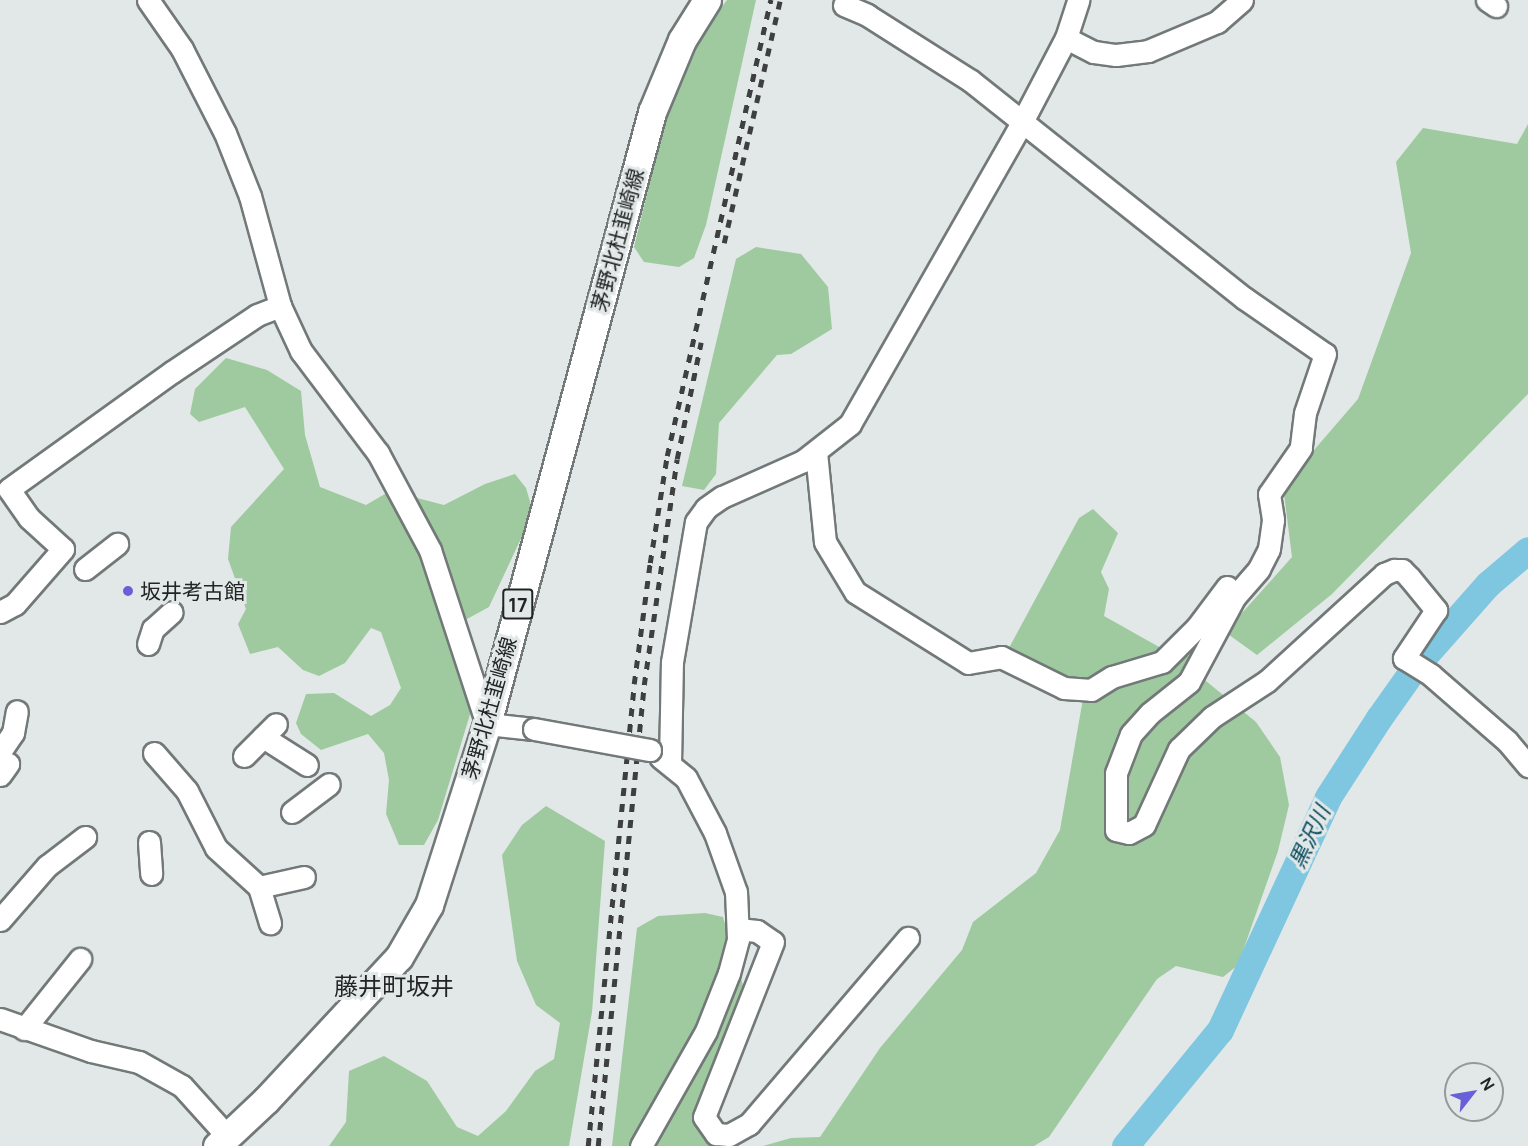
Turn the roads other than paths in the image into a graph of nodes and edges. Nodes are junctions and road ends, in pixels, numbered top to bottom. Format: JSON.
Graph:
{"nodes":[{"id":1,"x":148,"y":0,"type":"edge"},
{"id":2,"x":707,"y":0,"type":"edge"},
{"id":3,"x":1078,"y":0,"type":"edge"},
{"id":4,"x":1242,"y":0,"type":"edge"},
{"id":5,"x":844,"y":5,"type":"dead end"},
{"id":6,"x":1066,"y":38,"type":"junction"},
{"id":7,"x":1022,"y":122,"type":"junction"},
{"id":8,"x":280,"y":306,"type":"junction"},
{"id":9,"x":816,"y":452,"type":"junction"},
{"id":10,"x":5,"y":485,"type":"edge"},
{"id":11,"x":117,"y":543,"type":"dead end"},
{"id":12,"x":85,"y":569,"type":"dead end"},
{"id":13,"x":1251,"y":574,"type":"junction"},
{"id":14,"x":0,"y":612,"type":"edge"},
{"id":15,"x":172,"y":612,"type":"dead end"},
{"id":16,"x":148,"y":644,"type":"dead end"},
{"id":17,"x":17,"y":711,"type":"dead end"},
{"id":18,"x":487,"y":724,"type":"junction"},
{"id":19,"x":154,"y":753,"type":"dead end"},
{"id":20,"x":244,"y":756,"type":"dead end"},
{"id":21,"x":3,"y":764,"type":"edge"},
{"id":22,"x":670,"y":764,"type":"junction"},
{"id":23,"x":307,"y":765,"type":"dead end"},
{"id":24,"x":1528,"y":766,"type":"edge"},
{"id":25,"x":329,"y":784,"type":"dead end"},
{"id":26,"x":292,"y":812,"type":"dead end"},
{"id":27,"x":86,"y":837,"type":"dead end"},
{"id":28,"x":149,"y":842,"type":"dead end"},
{"id":29,"x":151,"y":874,"type":"dead end"},
{"id":30,"x":304,"y":877,"type":"dead end"},
{"id":31,"x":259,"y":887,"type":"junction"},
{"id":32,"x":0,"y":920,"type":"edge"},
{"id":33,"x":270,"y":923,"type":"dead end"},
{"id":34,"x":738,"y":929,"type":"junction"},
{"id":35,"x":908,"y":938,"type":"dead end"},
{"id":36,"x":80,"y":959,"type":"dead end"},
{"id":37,"x":0,"y":1019,"type":"edge"},
{"id":38,"x":24,"y":1029,"type":"junction"},
{"id":39,"x":223,"y":1141,"type":"edge"},
{"id":40,"x":641,"y":1146,"type":"edge"}],
"edges":[{"from":1,"to":8,"type":"street"},
{"from":2,"to":18,"type":"main road","name":"茅野北杜韮崎線","number":"17"},
{"from":3,"to":6,"type":"street"},
{"from":4,"to":6,"type":"street"},
{"from":5,"to":7,"type":"street"},
{"from":6,"to":7,"type":"street"},
{"from":7,"to":9,"type":"street"},
{"from":7,"to":13,"type":"street"},
{"from":8,"to":10,"type":"street"},
{"from":8,"to":18,"type":"street"},
{"from":9,"to":13,"type":"street"},
{"from":9,"to":22,"type":"street"},
{"from":10,"to":14,"type":"street"},
{"from":11,"to":12,"type":"street"},
{"from":13,"to":24,"type":"street"},
{"from":15,"to":16,"type":"street"},
{"from":17,"to":21,"type":"street"},
{"from":18,"to":22,"type":"street","bridge":true},
{"from":18,"to":39,"type":"main road","name":"茅野北杜韮崎線","number":"17"},
{"from":19,"to":31,"type":"street"},
{"from":20,"to":23,"type":"street"},
{"from":22,"to":34,"type":"street"},
{"from":25,"to":26,"type":"street"},
{"from":27,"to":32,"type":"street"},
{"from":28,"to":29,"type":"street"},
{"from":30,"to":31,"type":"street"},
{"from":31,"to":33,"type":"street"},
{"from":34,"to":35,"type":"street"},
{"from":34,"to":40,"type":"street"},
{"from":36,"to":38,"type":"street"},
{"from":37,"to":38,"type":"street"},
{"from":38,"to":39,"type":"street"}]}
